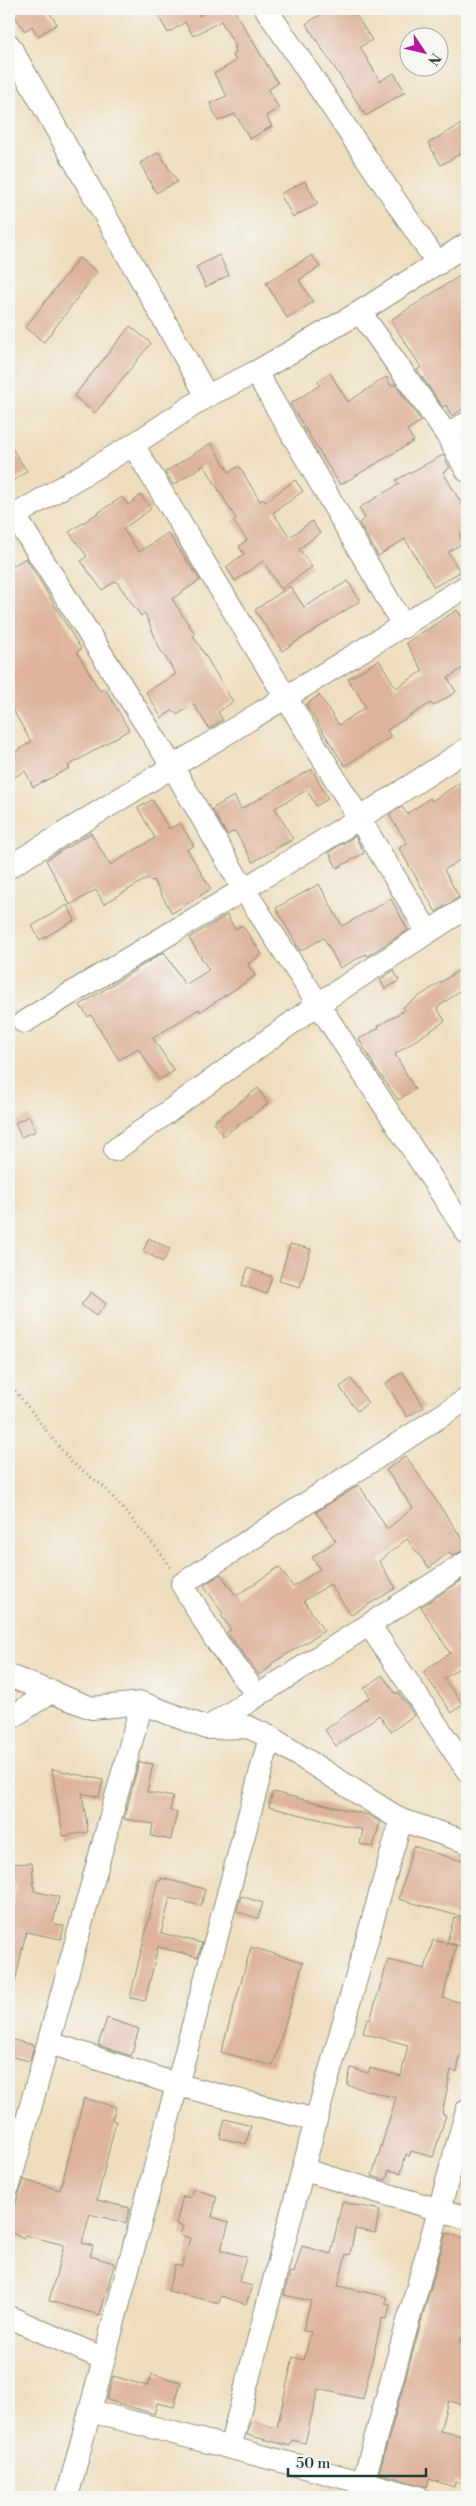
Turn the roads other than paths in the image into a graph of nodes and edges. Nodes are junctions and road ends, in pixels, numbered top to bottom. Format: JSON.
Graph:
{"nodes":[{"id":1,"x":266,"y":9,"type":"edge"},
{"id":2,"x":9,"y":44,"type":"edge"},
{"id":3,"x":467,"y":244,"type":"edge"},
{"id":4,"x":438,"y":264,"type":"junction"},
{"id":5,"x":360,"y":312,"type":"junction"},
{"id":6,"x":256,"y":372,"type":"junction"},
{"id":7,"x":207,"y":396,"type":"junction"},
{"id":8,"x":467,"y":423,"type":"edge"},
{"id":9,"x":447,"y":435,"type":"junction"},
{"id":10,"x":133,"y":445,"type":"junction"},
{"id":11,"x":467,"y":471,"type":"edge"},
{"id":12,"x":12,"y":518,"type":"edge"},
{"id":13,"x":467,"y":586,"type":"edge"},
{"id":14,"x":404,"y":627,"type":"junction"},
{"id":15,"x":285,"y":697,"type":"junction"},
{"id":16,"x":467,"y":749,"type":"edge"},
{"id":17,"x":172,"y":766,"type":"junction"},
{"id":18,"x":361,"y":819,"type":"junction"},
{"id":19,"x":9,"y":867,"type":"edge"},
{"id":20,"x":243,"y":888,"type":"junction"},
{"id":21,"x":467,"y":907,"type":"edge"},
{"id":22,"x":428,"y":932,"type":"junction"},
{"id":23,"x":318,"y":1004,"type":"junction"},
{"id":24,"x":24,"y":1022,"type":"dead end"},
{"id":25,"x":115,"y":1150,"type":"dead end"},
{"id":26,"x":467,"y":1234,"type":"edge"},
{"id":27,"x":467,"y":1399,"type":"edge"},
{"id":28,"x":467,"y":1562,"type":"edge"},
{"id":29,"x":370,"y":1626,"type":"junction"},
{"id":30,"x":9,"y":1676,"type":"edge"},
{"id":31,"x":52,"y":1691,"type":"junction"},
{"id":32,"x":257,"y":1695,"type":"junction"},
{"id":33,"x":142,"y":1703,"type":"junction"},
{"id":34,"x":9,"y":1719,"type":"edge"},
{"id":35,"x":207,"y":1728,"type":"junction"},
{"id":36,"x":270,"y":1737,"type":"junction"},
{"id":37,"x":467,"y":1770,"type":"edge"},
{"id":38,"x":401,"y":1820,"type":"junction"},
{"id":39,"x":467,"y":1842,"type":"edge"},
{"id":40,"x":50,"y":2043,"type":"junction"},
{"id":41,"x":178,"y":2085,"type":"junction"},
{"id":42,"x":467,"y":2110,"type":"edge"},
{"id":43,"x":316,"y":2120,"type":"junction"},
{"id":44,"x":304,"y":2170,"type":"junction"},
{"id":45,"x":9,"y":2184,"type":"edge"},
{"id":46,"x":438,"y":2210,"type":"junction"},
{"id":47,"x":467,"y":2218,"type":"edge"},
{"id":48,"x":9,"y":2317,"type":"edge"},
{"id":49,"x":104,"y":2359,"type":"junction"},
{"id":50,"x":90,"y":2411,"type":"junction"},
{"id":51,"x":230,"y":2448,"type":"junction"},
{"id":52,"x":361,"y":2491,"type":"edge"},
{"id":53,"x":67,"y":2497,"type":"edge"},
{"id":54,"x":418,"y":2497,"type":"edge"}],
"edges":[{"from":1,"to":4,"type":"street"},
{"from":2,"to":7,"type":"street"},
{"from":3,"to":4,"type":"street"},
{"from":4,"to":5,"type":"street"},
{"from":5,"to":6,"type":"street"},
{"from":5,"to":9,"type":"street"},
{"from":6,"to":7,"type":"street"},
{"from":6,"to":14,"type":"street"},
{"from":7,"to":10,"type":"street"},
{"from":8,"to":9,"type":"street"},
{"from":9,"to":11,"type":"street"},
{"from":10,"to":12,"type":"street"},
{"from":10,"to":15,"type":"street"},
{"from":12,"to":17,"type":"street"},
{"from":13,"to":14,"type":"street"},
{"from":14,"to":15,"type":"street"},
{"from":15,"to":17,"type":"street"},
{"from":15,"to":18,"type":"street"},
{"from":16,"to":18,"type":"street"},
{"from":17,"to":19,"type":"street"},
{"from":17,"to":20,"type":"street"},
{"from":18,"to":20,"type":"street"},
{"from":18,"to":22,"type":"street"},
{"from":20,"to":23,"type":"street"},
{"from":20,"to":24,"type":"street"},
{"from":21,"to":22,"type":"street"},
{"from":22,"to":23,"type":"street"},
{"from":23,"to":25,"type":"street"},
{"from":23,"to":26,"type":"street"},
{"from":27,"to":32,"type":"street"},
{"from":28,"to":29,"type":"street"},
{"from":29,"to":32,"type":"street"},
{"from":29,"to":37,"type":"street"},
{"from":30,"to":31,"type":"street"},
{"from":31,"to":33,"type":"street"},
{"from":31,"to":34,"type":"street"},
{"from":32,"to":35,"type":"street"},
{"from":33,"to":35,"type":"street"},
{"from":33,"to":40,"type":"street"},
{"from":35,"to":36,"type":"street"},
{"from":36,"to":38,"type":"street"},
{"from":36,"to":41,"type":"street"},
{"from":38,"to":39,"type":"street"},
{"from":38,"to":43,"type":"street"},
{"from":40,"to":41,"type":"street"},
{"from":40,"to":45,"type":"street"},
{"from":41,"to":43,"type":"street"},
{"from":41,"to":49,"type":"street"},
{"from":42,"to":46,"type":"street"},
{"from":43,"to":44,"type":"street"},
{"from":44,"to":46,"type":"street"},
{"from":44,"to":51,"type":"street"},
{"from":46,"to":47,"type":"street"},
{"from":46,"to":52,"type":"street"},
{"from":48,"to":49,"type":"street"},
{"from":49,"to":50,"type":"street"},
{"from":50,"to":51,"type":"street"},
{"from":50,"to":53,"type":"street"},
{"from":51,"to":52,"type":"street"},
{"from":52,"to":54,"type":"street"}]}
